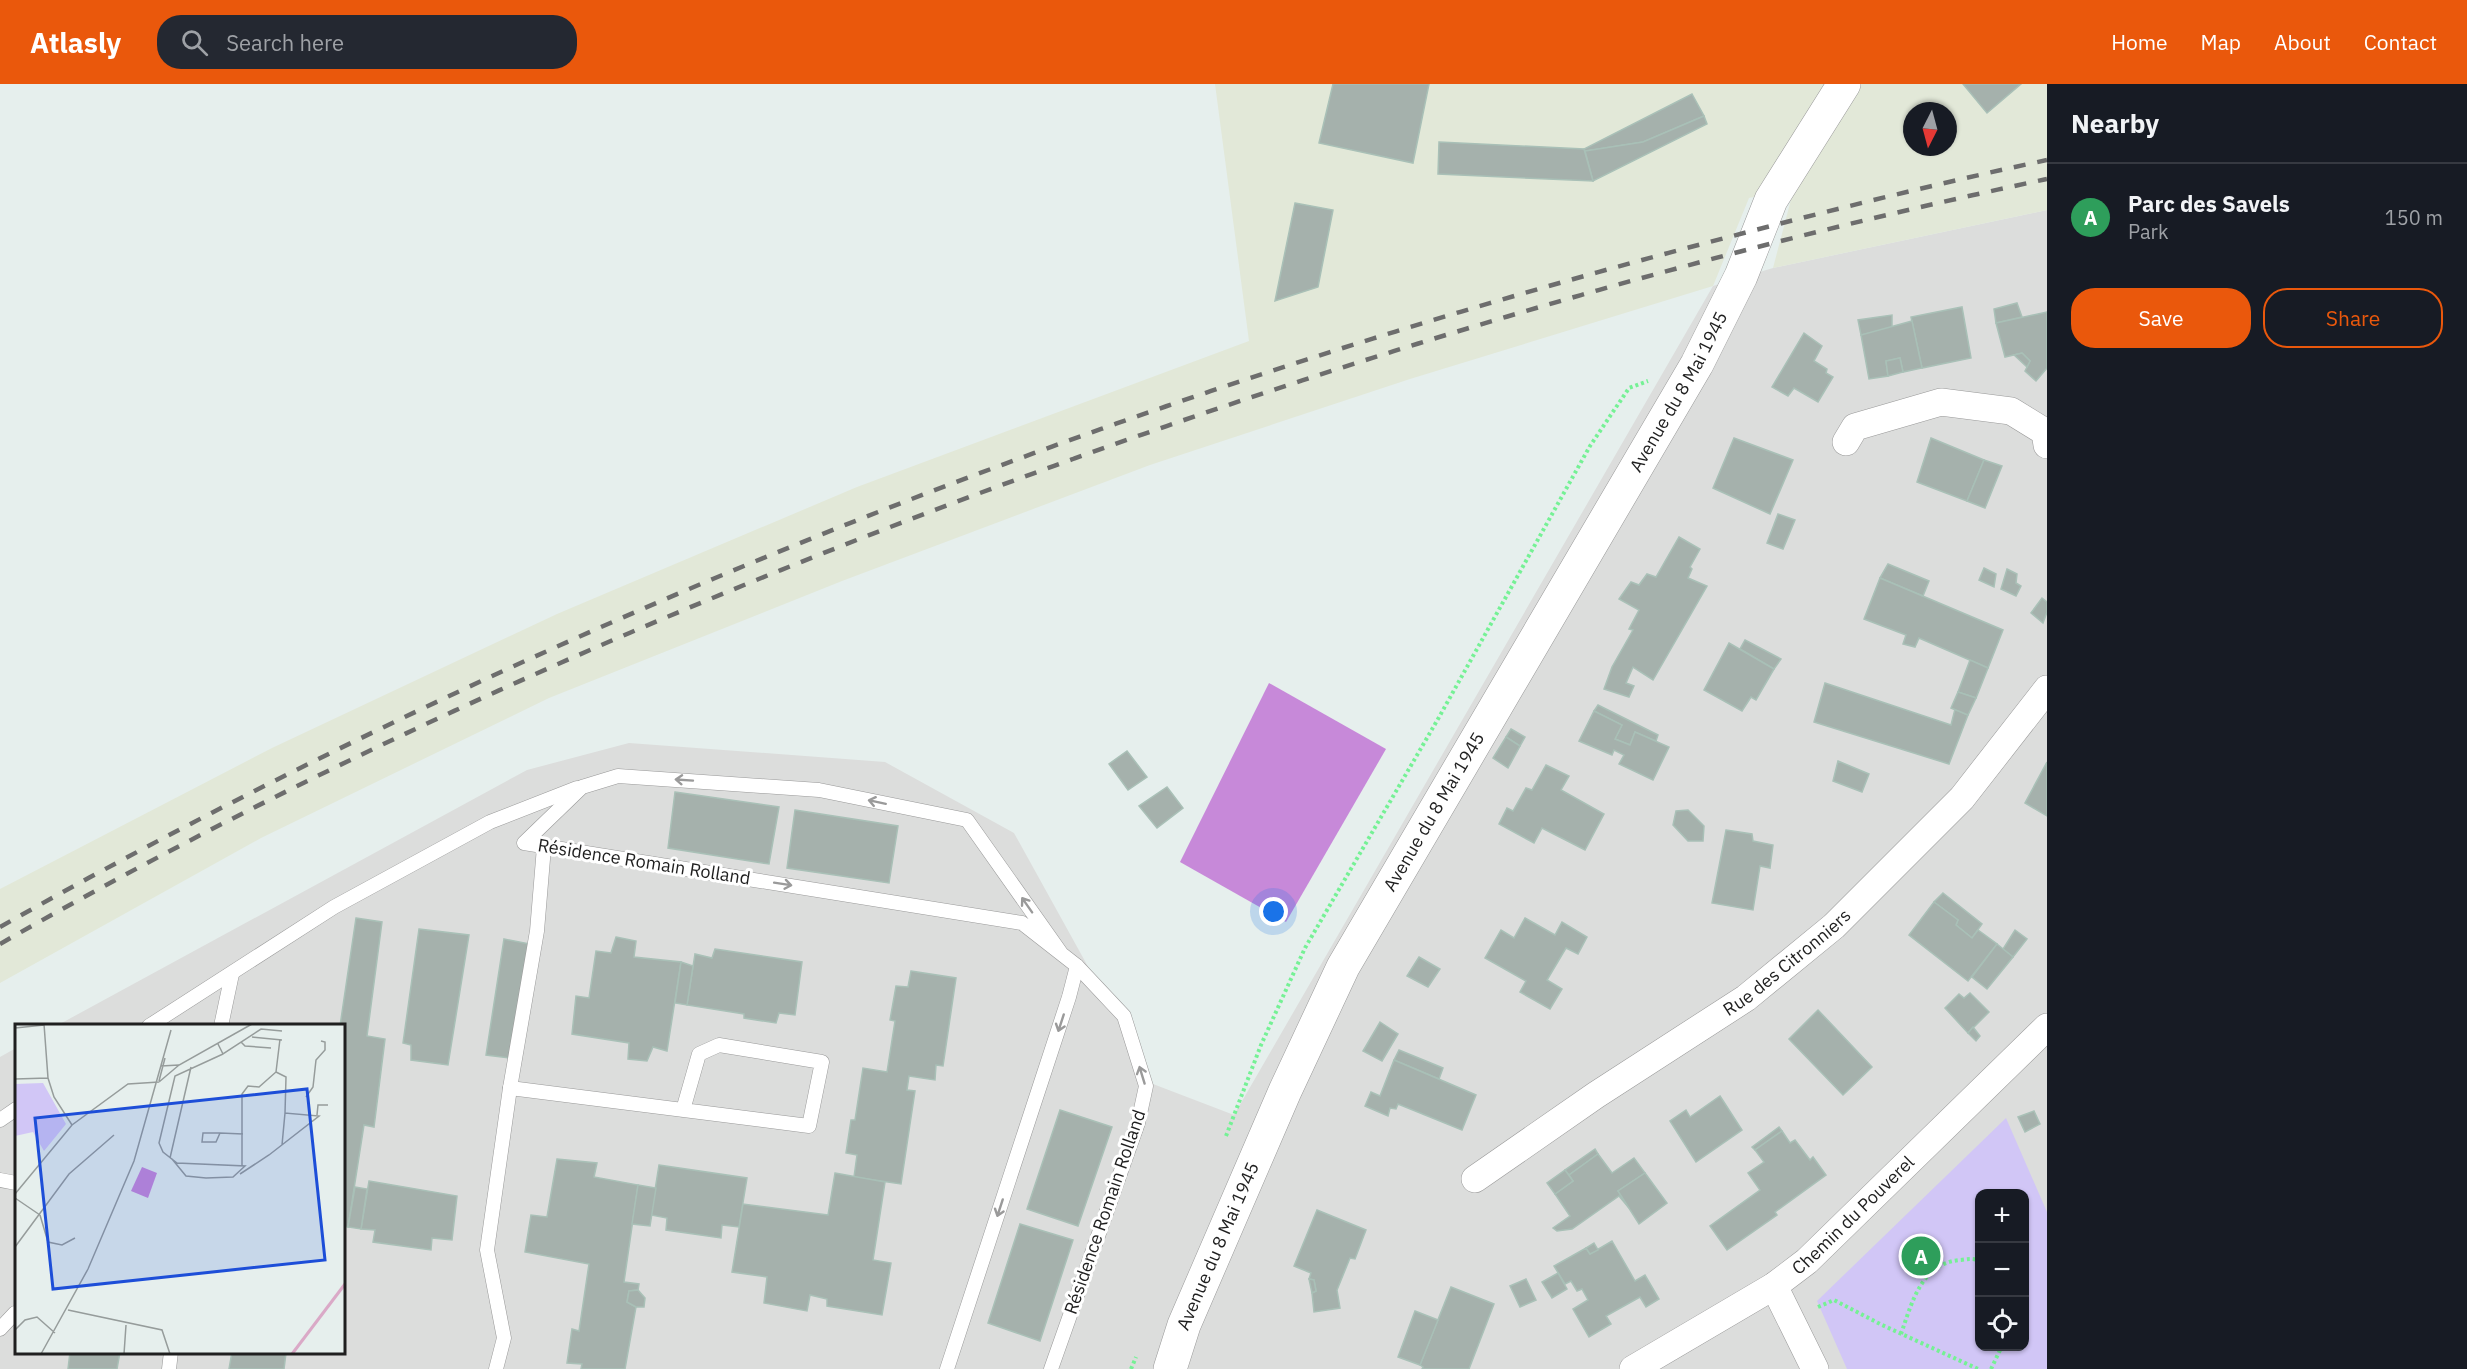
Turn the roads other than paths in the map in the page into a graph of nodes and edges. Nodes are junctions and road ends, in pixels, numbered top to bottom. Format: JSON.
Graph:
{"nodes":[{"id":1,"x":1844,"y":84,"type":"edge"},
{"id":2,"x":1846,"y":442,"type":"dead end"},
{"id":3,"x":2047,"y":445,"type":"edge"},
{"id":4,"x":2047,"y":689,"type":"edge"},
{"id":5,"x":582,"y":787,"type":"junction"},
{"id":6,"x":544,"y":847,"type":"junction"},
{"id":7,"x":1061,"y":953,"type":"junction"},
{"id":8,"x":1077,"y":966,"type":"junction"},
{"id":9,"x":232,"y":974,"type":"junction"},
{"id":10,"x":152,"y":1024,"type":"edge"},
{"id":11,"x":221,"y":1024,"type":"edge"},
{"id":12,"x":2047,"y":1027,"type":"edge"},
{"id":13,"x":510,"y":1088,"type":"junction"},
{"id":14,"x":15,"y":1110,"type":"edge"},
{"id":15,"x":683,"y":1110,"type":"junction"},
{"id":16,"x":0,"y":1120,"type":"edge"},
{"id":17,"x":1474,"y":1179,"type":"dead end"},
{"id":18,"x":0,"y":1180,"type":"edge"},
{"id":19,"x":15,"y":1183,"type":"edge"},
{"id":20,"x":1774,"y":1286,"type":"junction"},
{"id":21,"x":15,"y":1313,"type":"edge"},
{"id":22,"x":0,"y":1329,"type":"edge"},
{"id":23,"x":171,"y":1354,"type":"edge"},
{"id":24,"x":169,"y":1369,"type":"edge"},
{"id":25,"x":496,"y":1369,"type":"edge"},
{"id":26,"x":947,"y":1369,"type":"edge"},
{"id":27,"x":1051,"y":1369,"type":"edge"},
{"id":28,"x":1170,"y":1369,"type":"edge"},
{"id":29,"x":1633,"y":1369,"type":"edge"},
{"id":30,"x":1815,"y":1369,"type":"edge"}],
"edges":[{"from":1,"to":28,"type":"street","name":"Avenue du 8 Mai 1945"},
{"from":2,"to":3,"type":"street"},
{"from":4,"to":17,"type":"street","name":"Rue des Citronniers"},
{"from":5,"to":6,"type":"lane","name":"Résidence Romain Rolland"},
{"from":7,"to":5,"type":"lane","name":"Résidence Romain Rolland","one_way":true},
{"from":5,"to":9,"type":"lane"},
{"from":6,"to":7,"type":"lane","name":"Résidence Romain Rolland","one_way":true},
{"from":6,"to":13,"type":"lane"},
{"from":7,"to":8,"type":"lane","name":"Résidence Romain Rolland"},
{"from":8,"to":26,"type":"lane","one_way":true},
{"from":27,"to":8,"type":"lane","name":"Résidence Romain Rolland","one_way":true},
{"from":9,"to":10,"type":"lane"},
{"from":9,"to":11,"type":"lane"},
{"from":12,"to":20,"type":"street","name":"Chemin du Pouverel"},
{"from":13,"to":15,"type":"lane"},
{"from":13,"to":25,"type":"lane"},
{"from":14,"to":16,"type":"lane"},
{"from":15,"to":15,"type":"lane"},
{"from":18,"to":19,"type":"lane"},
{"from":20,"to":29,"type":"street","name":"Chemin du Pouverel"},
{"from":20,"to":30,"type":"street"},
{"from":21,"to":22,"type":"lane"},
{"from":23,"to":24,"type":"lane"}]}
